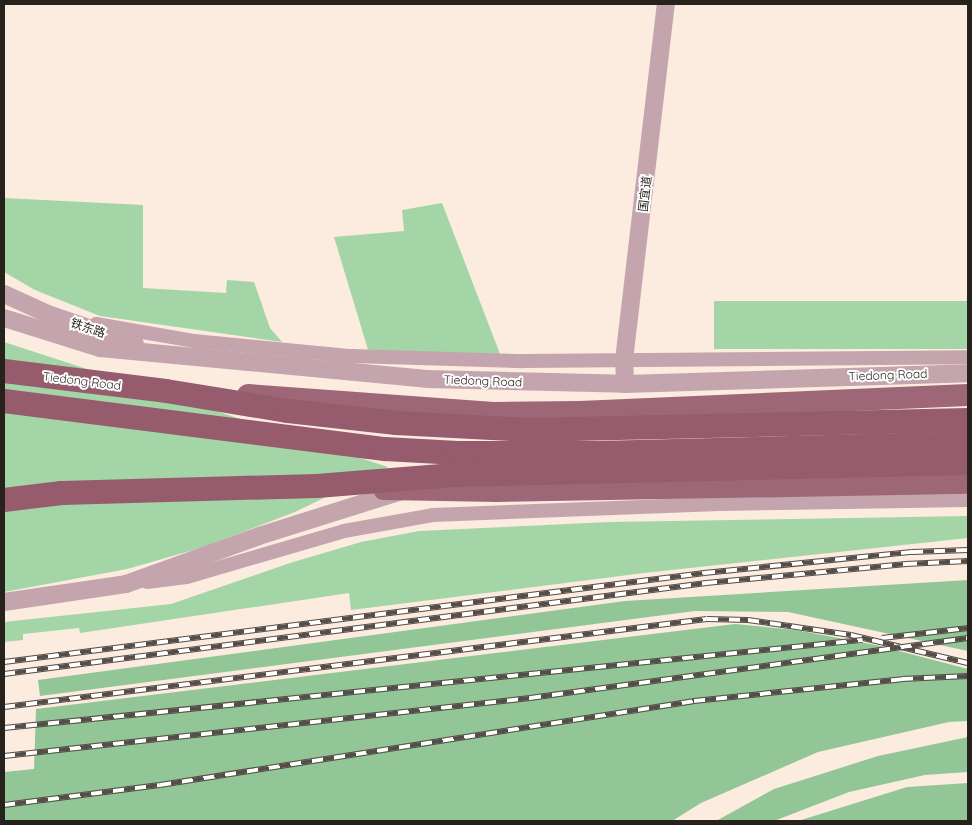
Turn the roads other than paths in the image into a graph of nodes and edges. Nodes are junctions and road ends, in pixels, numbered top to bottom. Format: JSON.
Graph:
{"nodes":[{"id":1,"x":666,"y":4,"type":"edge"},
{"id":2,"x":4,"y":294,"type":"edge"},
{"id":3,"x":48,"y":314,"type":"junction"},
{"id":4,"x":4,"y":318,"type":"edge"},
{"id":5,"x":174,"y":356,"type":"junction"},
{"id":6,"x":968,"y":357,"type":"edge"},
{"id":7,"x":624,"y":360,"type":"junction"},
{"id":8,"x":4,"y":371,"type":"edge"},
{"id":9,"x":968,"y":373,"type":"edge"},
{"id":10,"x":625,"y":384,"type":"junction"},
{"id":11,"x":166,"y":390,"type":"junction"},
{"id":12,"x":968,"y":395,"type":"edge"},
{"id":13,"x":4,"y":401,"type":"edge"},
{"id":14,"x":968,"y":420,"type":"edge"},
{"id":15,"x":968,"y":443,"type":"edge"},
{"id":16,"x":968,"y":463,"type":"edge"},
{"id":17,"x":454,"y":475,"type":"junction"},
{"id":18,"x":968,"y":483,"type":"edge"},
{"id":19,"x":317,"y":486,"type":"junction"},
{"id":20,"x":406,"y":490,"type":"junction"},
{"id":21,"x":4,"y":500,"type":"edge"},
{"id":22,"x":968,"y":500,"type":"edge"},
{"id":23,"x":126,"y":584,"type":"junction"},
{"id":24,"x":4,"y":602,"type":"edge"}],
"edges":[{"from":1,"to":7,"type":"street","name":"国宜道"},
{"from":2,"to":3,"type":"street","name":"铁东路"},
{"from":3,"to":5,"type":"street","name":"铁东路"},
{"from":3,"to":7,"type":"street","name":"Tiedong Road"},
{"from":4,"to":5,"type":"street","name":"Tiedong Road"},
{"from":5,"to":10,"type":"street","name":"Tiedong Road"},
{"from":6,"to":7,"type":"street","name":"Tiedong Road"},
{"from":7,"to":10,"type":"street","name":"国宜道"},
{"from":8,"to":11,"type":"highway","name":"Tiedong Road"},
{"from":9,"to":10,"type":"street","name":"Tiedong Road"},
{"from":11,"to":12,"type":"main road"},
{"from":11,"to":14,"type":"highway","name":"Tiedong Road"},
{"from":13,"to":15,"type":"highway"},
{"from":16,"to":17,"type":"highway"},
{"from":17,"to":19,"type":"highway"},
{"from":17,"to":20,"type":"street"},
{"from":18,"to":20,"type":"main road"},
{"from":19,"to":20,"type":"main road"},
{"from":19,"to":21,"type":"highway"},
{"from":20,"to":23,"type":"street"},
{"from":22,"to":23,"type":"street"},
{"from":23,"to":24,"type":"street"}]}
